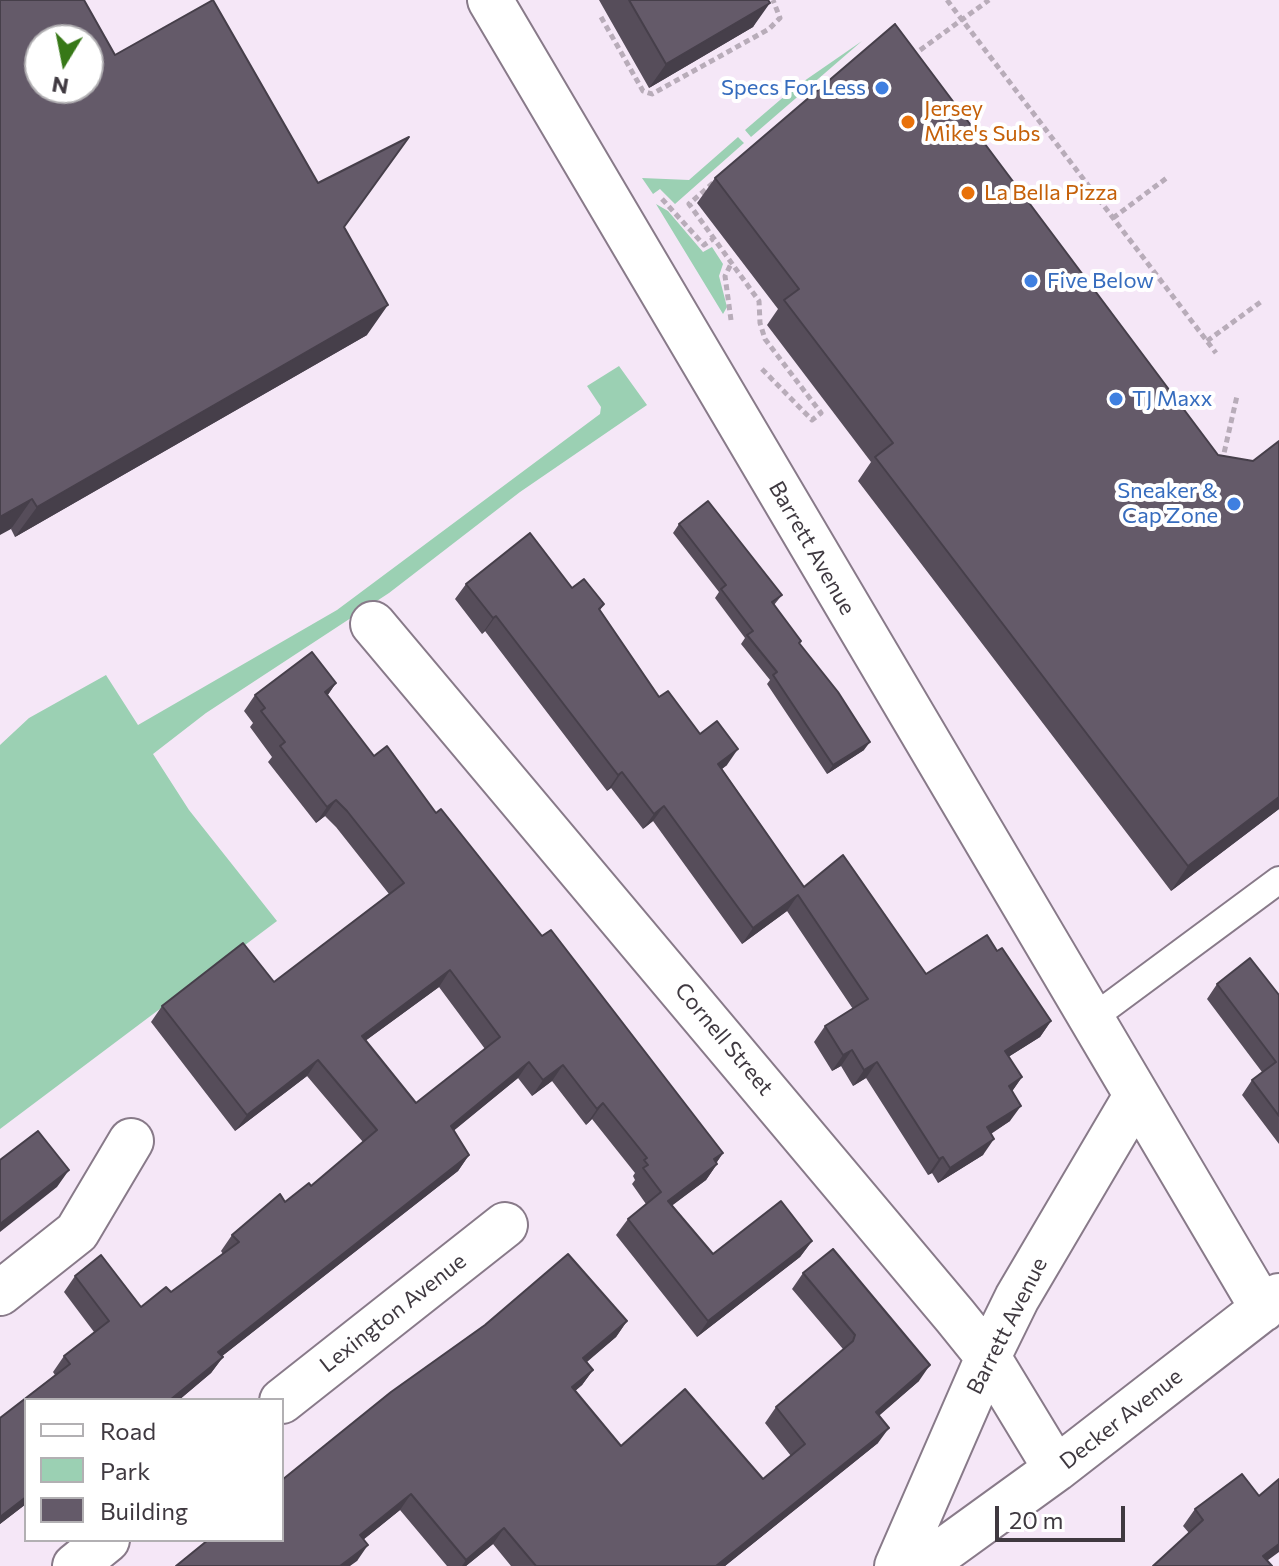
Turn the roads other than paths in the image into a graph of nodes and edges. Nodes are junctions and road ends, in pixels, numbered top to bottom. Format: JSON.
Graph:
{"nodes":[{"id":1,"x":490,"y":0,"type":"edge"},
{"id":2,"x":373,"y":624,"type":"dead end"},
{"id":3,"x":1279,"y":880,"type":"edge"},
{"id":4,"x":1090,"y":1020,"type":"junction"},
{"id":5,"x":1136,"y":1096,"type":"junction"},
{"id":6,"x":131,"y":1141,"type":"dead end"},
{"id":7,"x":505,"y":1225,"type":"dead end"},
{"id":8,"x":0,"y":1293,"type":"edge"},
{"id":9,"x":1271,"y":1302,"type":"edge"},
{"id":10,"x":988,"y":1357,"type":"junction"},
{"id":11,"x":284,"y":1399,"type":"edge"},
{"id":12,"x":1056,"y":1469,"type":"junction"},
{"id":13,"x":105,"y":1542,"type":"edge"},
{"id":14,"x":977,"y":1551,"type":"edge"},
{"id":15,"x":75,"y":1566,"type":"edge"},
{"id":16,"x":897,"y":1566,"type":"edge"},
{"id":17,"x":922,"y":1566,"type":"edge"}],
"edges":[{"from":1,"to":4,"type":"street","name":"Barrett Avenue"},
{"from":2,"to":10,"type":"street","name":"Cornell Street"},
{"from":3,"to":4,"type":"lane"},
{"from":4,"to":5,"type":"street","name":"Barrett Avenue"},
{"from":5,"to":9,"type":"street","name":"Barrett Avenue"},
{"from":5,"to":10,"type":"street","name":"Barrett Avenue"},
{"from":6,"to":8,"type":"street"},
{"from":7,"to":11,"type":"street","name":"Lexington Avenue"},
{"from":9,"to":12,"type":"street","name":"Decker Avenue"},
{"from":10,"to":12,"type":"street","name":"Cornell Street"},
{"from":10,"to":16,"type":"street","name":"Barrett Avenue"},
{"from":12,"to":14,"type":"street","name":"Decker Avenue"},
{"from":13,"to":15,"type":"street"},
{"from":14,"to":17,"type":"street","name":"Decker Avenue"}]}
